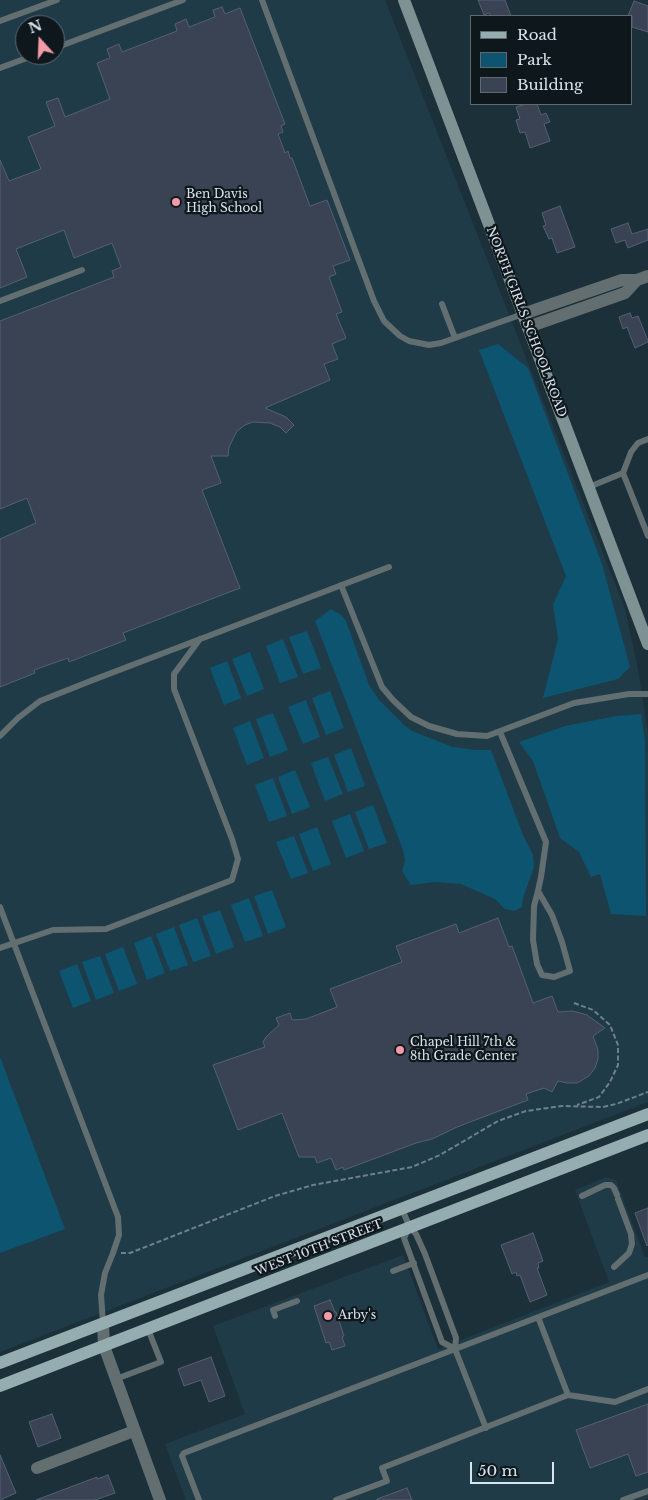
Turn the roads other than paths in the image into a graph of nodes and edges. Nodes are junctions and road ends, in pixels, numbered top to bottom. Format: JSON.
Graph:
{"nodes":[{"id":1,"x":57,"y":0,"type":"edge"},
{"id":2,"x":183,"y":0,"type":"edge"},
{"id":3,"x":262,"y":0,"type":"edge"},
{"id":4,"x":404,"y":0,"type":"edge"},
{"id":5,"x":0,"y":21,"type":"edge"},
{"id":6,"x":65,"y":44,"type":"edge"},
{"id":7,"x":15,"y":62,"type":"edge"},
{"id":8,"x":0,"y":68,"type":"edge"},
{"id":9,"x":82,"y":270,"type":"dead end"},
{"id":10,"x":642,"y":278,"type":"edge"},
{"id":11,"x":0,"y":301,"type":"edge"},
{"id":12,"x":442,"y":304,"type":"dead end"},
{"id":13,"x":523,"y":314,"type":"junction"},
{"id":14,"x":528,"y":327,"type":"junction"},
{"id":15,"x":455,"y":338,"type":"junction"},
{"id":16,"x":648,"y":439,"type":"edge"},
{"id":17,"x":623,"y":473,"type":"junction"},
{"id":18,"x":589,"y":487,"type":"junction"},
{"id":19,"x":648,"y":536,"type":"edge"},
{"id":20,"x":389,"y":567,"type":"dead end"},
{"id":21,"x":341,"y":585,"type":"junction"},
{"id":22,"x":200,"y":639,"type":"junction"},
{"id":23,"x":648,"y":644,"type":"edge"},
{"id":24,"x":648,"y":694,"type":"edge"},
{"id":25,"x":500,"y":732,"type":"junction"},
{"id":26,"x":0,"y":736,"type":"edge"},
{"id":27,"x":538,"y":891,"type":"junction"},
{"id":28,"x":0,"y":907,"type":"edge"},
{"id":29,"x":14,"y":943,"type":"junction"},
{"id":30,"x":0,"y":948,"type":"edge"},
{"id":31,"x":648,"y":1114,"type":"edge"},
{"id":32,"x":648,"y":1135,"type":"edge"},
{"id":33,"x":582,"y":1196,"type":"dead end"},
{"id":34,"x":402,"y":1208,"type":"junction"},
{"id":35,"x":410,"y":1228,"type":"junction"},
{"id":36,"x":414,"y":1263,"type":"junction"},
{"id":37,"x":614,"y":1267,"type":"dead end"},
{"id":38,"x":393,"y":1271,"type":"dead end"},
{"id":39,"x":648,"y":1275,"type":"edge"},
{"id":40,"x":297,"y":1301,"type":"dead end"},
{"id":41,"x":275,"y":1316,"type":"dead end"},
{"id":42,"x":538,"y":1317,"type":"junction"},
{"id":43,"x":103,"y":1324,"type":"junction"},
{"id":44,"x":148,"y":1329,"type":"junction"},
{"id":45,"x":104,"y":1346,"type":"junction"},
{"id":46,"x":455,"y":1349,"type":"junction"},
{"id":47,"x":0,"y":1363,"type":"edge"},
{"id":48,"x":116,"y":1379,"type":"junction"},
{"id":49,"x":0,"y":1386,"type":"edge"},
{"id":50,"x":648,"y":1390,"type":"edge"},
{"id":51,"x":568,"y":1396,"type":"junction"},
{"id":52,"x":486,"y":1428,"type":"junction"},
{"id":53,"x":134,"y":1431,"type":"junction"},
{"id":54,"x":37,"y":1468,"type":"dead end"},
{"id":55,"x":648,"y":1491,"type":"edge"},
{"id":56,"x":160,"y":1500,"type":"edge"},
{"id":57,"x":198,"y":1500,"type":"edge"},
{"id":58,"x":336,"y":1500,"type":"edge"},
{"id":59,"x":623,"y":1500,"type":"edge"}],
"edges":[{"from":1,"to":5,"type":"lane"},
{"from":2,"to":6,"type":"lane"},
{"from":3,"to":15,"type":"lane"},
{"from":4,"to":13,"type":"main road","name":"NORTH GIRLS SCHOOL ROAD"},
{"from":7,"to":8,"type":"lane"},
{"from":9,"to":11,"type":"lane"},
{"from":10,"to":13,"type":"street"},
{"from":10,"to":14,"type":"street"},
{"from":12,"to":15,"type":"lane"},
{"from":13,"to":14,"type":"main road","name":"NORTH GIRLS SCHOOL ROAD"},
{"from":13,"to":15,"type":"lane"},
{"from":14,"to":18,"type":"main road","name":"NORTH GIRLS SCHOOL ROAD"},
{"from":16,"to":17,"type":"lane"},
{"from":17,"to":18,"type":"lane"},
{"from":17,"to":19,"type":"lane"},
{"from":18,"to":23,"type":"main road","name":"NORTH GIRLS SCHOOL ROAD"},
{"from":20,"to":21,"type":"lane"},
{"from":21,"to":22,"type":"lane"},
{"from":21,"to":25,"type":"lane"},
{"from":22,"to":26,"type":"lane"},
{"from":22,"to":29,"type":"lane"},
{"from":24,"to":25,"type":"lane"},
{"from":25,"to":27,"type":"lane"},
{"from":27,"to":27,"type":"lane"},
{"from":28,"to":29,"type":"lane"},
{"from":29,"to":30,"type":"lane"},
{"from":29,"to":43,"type":"lane"},
{"from":31,"to":34,"type":"main road","name":"WEST 10TH STREET"},
{"from":32,"to":35,"type":"main road","name":"WEST 10TH STREET"},
{"from":33,"to":37,"type":"lane"},
{"from":34,"to":35,"type":"lane"},
{"from":34,"to":43,"type":"main road","name":"WEST 10TH STREET"},
{"from":35,"to":36,"type":"lane"},
{"from":35,"to":44,"type":"main road","name":"WEST 10TH STREET"},
{"from":35,"to":46,"type":"lane"},
{"from":36,"to":38,"type":"lane"},
{"from":36,"to":46,"type":"lane"},
{"from":39,"to":42,"type":"lane"},
{"from":40,"to":41,"type":"lane"},
{"from":42,"to":46,"type":"lane"},
{"from":42,"to":51,"type":"lane"},
{"from":43,"to":45,"type":"street"},
{"from":43,"to":47,"type":"main road","name":"WEST 10TH STREET"},
{"from":44,"to":45,"type":"main road","name":"WEST 10TH STREET"},
{"from":44,"to":48,"type":"lane"},
{"from":45,"to":48,"type":"street"},
{"from":45,"to":49,"type":"main road","name":"WEST 10TH STREET"},
{"from":46,"to":52,"type":"lane"},
{"from":46,"to":57,"type":"lane"},
{"from":48,"to":53,"type":"street"},
{"from":50,"to":51,"type":"lane"},
{"from":51,"to":52,"type":"lane"},
{"from":52,"to":58,"type":"lane"},
{"from":53,"to":54,"type":"street"},
{"from":53,"to":56,"type":"street"},
{"from":55,"to":59,"type":"lane"}]}
